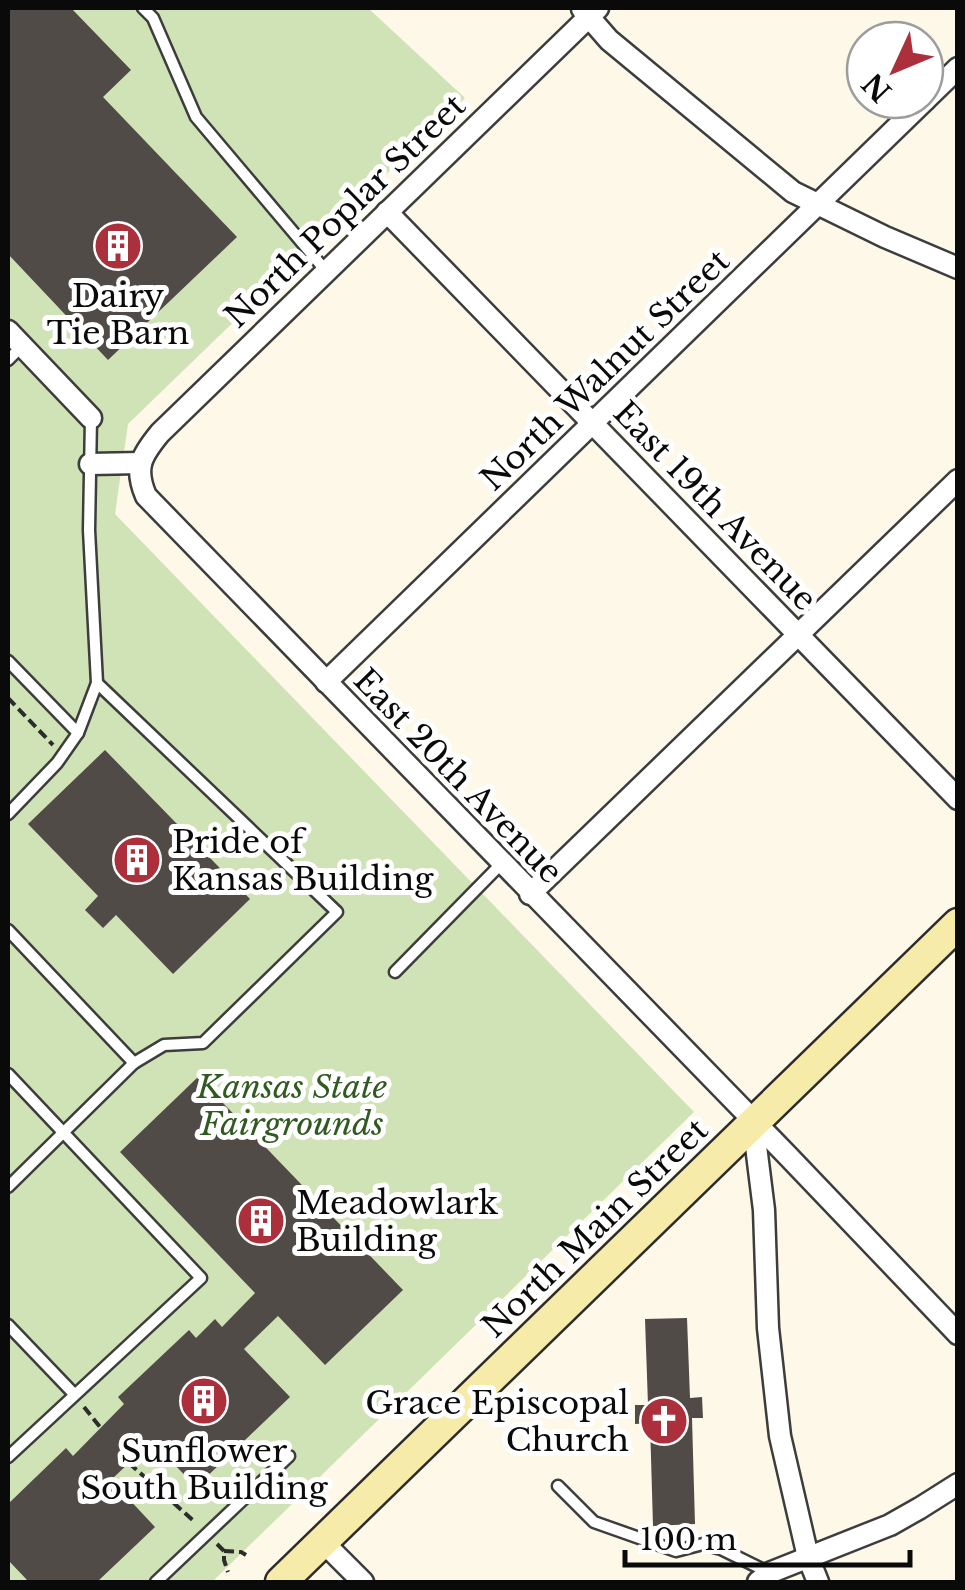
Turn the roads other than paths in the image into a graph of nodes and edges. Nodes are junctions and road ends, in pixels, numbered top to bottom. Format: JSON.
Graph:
{"nodes":[{"id":1,"x":143,"y":8,"type":"edge"},
{"id":2,"x":589,"y":10,"type":"edge"},
{"id":3,"x":904,"y":120,"type":"edge"},
{"id":4,"x":818,"y":203,"type":"junction"},
{"id":5,"x":387,"y":212,"type":"junction"},
{"id":6,"x":958,"y":268,"type":"edge"},
{"id":7,"x":326,"y":271,"type":"junction"},
{"id":8,"x":12,"y":345,"type":"edge"},
{"id":9,"x":91,"y":418,"type":"joint"},
{"id":10,"x":592,"y":423,"type":"junction"},
{"id":11,"x":141,"y":463,"type":"junction"},
{"id":12,"x":90,"y":464,"type":"junction"},
{"id":13,"x":958,"y":480,"type":"edge"},
{"id":14,"x":798,"y":634,"type":"junction"},
{"id":15,"x":8,"y":660,"type":"edge"},
{"id":16,"x":326,"y":682,"type":"junction"},
{"id":17,"x":97,"y":683,"type":"junction"},
{"id":18,"x":78,"y":734,"type":"junction"},
{"id":19,"x":958,"y":798,"type":"edge"},
{"id":20,"x":8,"y":814,"type":"edge"},
{"id":21,"x":502,"y":864,"type":"junction"},
{"id":22,"x":530,"y":894,"type":"junction"},
{"id":23,"x":958,"y":924,"type":"edge"},
{"id":24,"x":8,"y":930,"type":"edge"},
{"id":25,"x":394,"y":972,"type":"dead end"},
{"id":26,"x":134,"y":1063,"type":"junction"},
{"id":27,"x":9,"y":1078,"type":"edge"},
{"id":28,"x":754,"y":1122,"type":"junction"},
{"id":29,"x":64,"y":1133,"type":"junction"},
{"id":30,"x":8,"y":1187,"type":"edge"},
{"id":31,"x":8,"y":1325,"type":"edge"},
{"id":32,"x":958,"y":1334,"type":"edge"},
{"id":33,"x":74,"y":1394,"type":"junction"},
{"id":34,"x":8,"y":1456,"type":"edge"},
{"id":35,"x":288,"y":1456,"type":"dead end"},
{"id":36,"x":958,"y":1484,"type":"edge"},
{"id":37,"x":558,"y":1486,"type":"dead end"},
{"id":38,"x":322,"y":1542,"type":"junction"},
{"id":39,"x":808,"y":1556,"type":"junction"},
{"id":40,"x":763,"y":1578,"type":"edge"},
{"id":41,"x":156,"y":1582,"type":"edge"},
{"id":42,"x":281,"y":1582,"type":"edge"},
{"id":43,"x":363,"y":1582,"type":"edge"},
{"id":44,"x":818,"y":1582,"type":"edge"}],
"edges":[{"from":1,"to":7,"type":"lane"},
{"from":2,"to":4,"type":"street"},
{"from":2,"to":5,"type":"street","name":"North Poplar Street"},
{"from":3,"to":4,"type":"street","name":"North Walnut Street"},
{"from":4,"to":6,"type":"street"},
{"from":4,"to":10,"type":"street","name":"North Walnut Street"},
{"from":5,"to":7,"type":"street","name":"North Poplar Street"},
{"from":5,"to":10,"type":"street","name":"East 19th Avenue"},
{"from":7,"to":11,"type":"street","name":"North Poplar Street"},
{"from":8,"to":9,"type":"street"},
{"from":9,"to":12,"type":"lane"},
{"from":10,"to":14,"type":"street","name":"East 19th Avenue"},
{"from":10,"to":16,"type":"street","name":"North Walnut Street"},
{"from":11,"to":12,"type":"street"},
{"from":11,"to":16,"type":"street","name":"East 20th Avenue"},
{"from":12,"to":17,"type":"lane"},
{"from":13,"to":14,"type":"street"},
{"from":14,"to":19,"type":"street","name":"East 19th Avenue"},
{"from":14,"to":22,"type":"street"},
{"from":15,"to":18,"type":"lane"},
{"from":16,"to":21,"type":"street","name":"East 20th Avenue"},
{"from":17,"to":18,"type":"lane"},
{"from":17,"to":26,"type":"lane"},
{"from":18,"to":20,"type":"lane"},
{"from":21,"to":22,"type":"street","name":"East 20th Avenue"},
{"from":21,"to":25,"type":"lane"},
{"from":22,"to":28,"type":"street","name":"East 20th Avenue"},
{"from":23,"to":28,"type":"main road","name":"North Main Street"},
{"from":24,"to":26,"type":"lane"},
{"from":26,"to":29,"type":"lane"},
{"from":27,"to":29,"type":"lane"},
{"from":28,"to":32,"type":"street","name":"East 20th Avenue"},
{"from":28,"to":38,"type":"main road","name":"North Main Street"},
{"from":28,"to":39,"type":"street"},
{"from":29,"to":30,"type":"lane"},
{"from":29,"to":33,"type":"lane"},
{"from":31,"to":33,"type":"lane"},
{"from":33,"to":34,"type":"lane"},
{"from":35,"to":41,"type":"lane"},
{"from":36,"to":39,"type":"street"},
{"from":37,"to":40,"type":"lane"},
{"from":38,"to":42,"type":"main road","name":"North Main Street"},
{"from":38,"to":43,"type":"street"},
{"from":39,"to":40,"type":"street"},
{"from":39,"to":44,"type":"street"}]}
